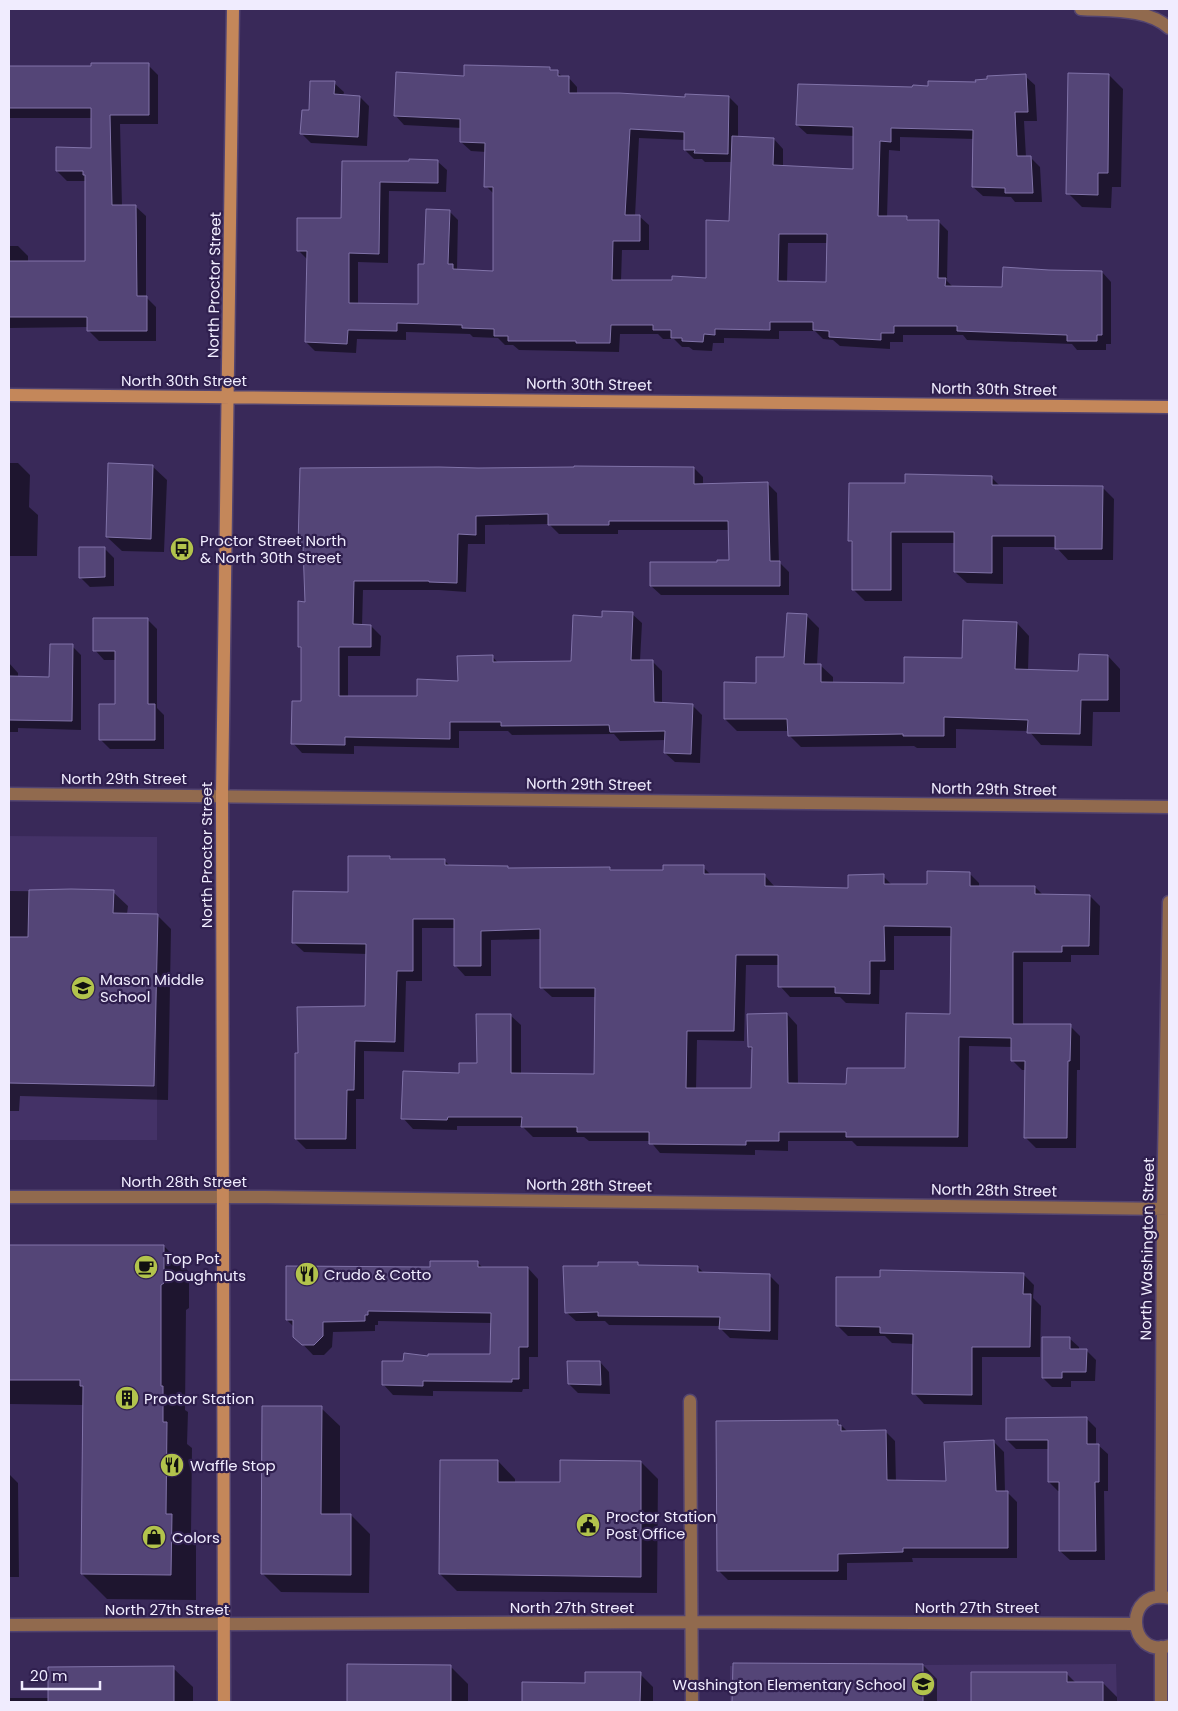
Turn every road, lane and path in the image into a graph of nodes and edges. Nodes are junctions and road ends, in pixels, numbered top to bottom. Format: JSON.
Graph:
{"nodes":[{"id":1,"x":233,"y":9,"type":"edge"},
{"id":2,"x":1081,"y":9,"type":"edge"},
{"id":3,"x":1169,"y":28,"type":"edge"},
{"id":4,"x":9,"y":395,"type":"edge"},
{"id":5,"x":228,"y":396,"type":"junction"},
{"id":6,"x":1169,"y":407,"type":"edge"},
{"id":7,"x":9,"y":794,"type":"edge"},
{"id":8,"x":222,"y":795,"type":"junction"},
{"id":9,"x":1169,"y":807,"type":"edge"},
{"id":10,"x":1169,"y":902,"type":"edge"},
{"id":11,"x":9,"y":1197,"type":"edge"},
{"id":12,"x":222,"y":1197,"type":"junction"},
{"id":13,"x":1166,"y":1209,"type":"edge"},
{"id":14,"x":690,"y":1401,"type":"dead end"},
{"id":15,"x":1165,"y":1598,"type":"edge"},
{"id":16,"x":692,"y":1622,"type":"junction"},
{"id":17,"x":1135,"y":1624,"type":"junction"},
{"id":18,"x":9,"y":1626,"type":"edge"},
{"id":19,"x":224,"y":1626,"type":"junction"},
{"id":20,"x":1165,"y":1647,"type":"edge"},
{"id":21,"x":224,"y":1702,"type":"edge"},
{"id":22,"x":692,"y":1702,"type":"edge"},
{"id":23,"x":1161,"y":1702,"type":"edge"}],
"edges":[{"from":1,"to":5,"type":"street","name":"North Proctor Street"},
{"from":2,"to":3,"type":"street"},
{"from":4,"to":5,"type":"street","name":"North 30th Street"},
{"from":5,"to":6,"type":"street","name":"North 30th Street"},
{"from":5,"to":8,"type":"street","name":"North Proctor Street"},
{"from":7,"to":8,"type":"street","name":"North 29th Street"},
{"from":8,"to":9,"type":"street","name":"North 29th Street"},
{"from":8,"to":12,"type":"street","name":"North Proctor Street"},
{"from":10,"to":13,"type":"street","name":"North Washington Street"},
{"from":11,"to":12,"type":"street","name":"North 28th Street"},
{"from":12,"to":13,"type":"street","name":"North 28th Street"},
{"from":12,"to":19,"type":"street","name":"North Proctor Street"},
{"from":13,"to":15,"type":"street","name":"North Washington Street"},
{"from":14,"to":16,"type":"street"},
{"from":15,"to":17,"type":"street"},
{"from":16,"to":17,"type":"street","name":"North 27th Street"},
{"from":16,"to":19,"type":"street","name":"North 27th Street"},
{"from":16,"to":22,"type":"street"},
{"from":17,"to":20,"type":"street"},
{"from":18,"to":19,"type":"street","name":"North 27th Street"},
{"from":19,"to":21,"type":"street","name":"North Proctor Street"},
{"from":20,"to":23,"type":"street"}]}
